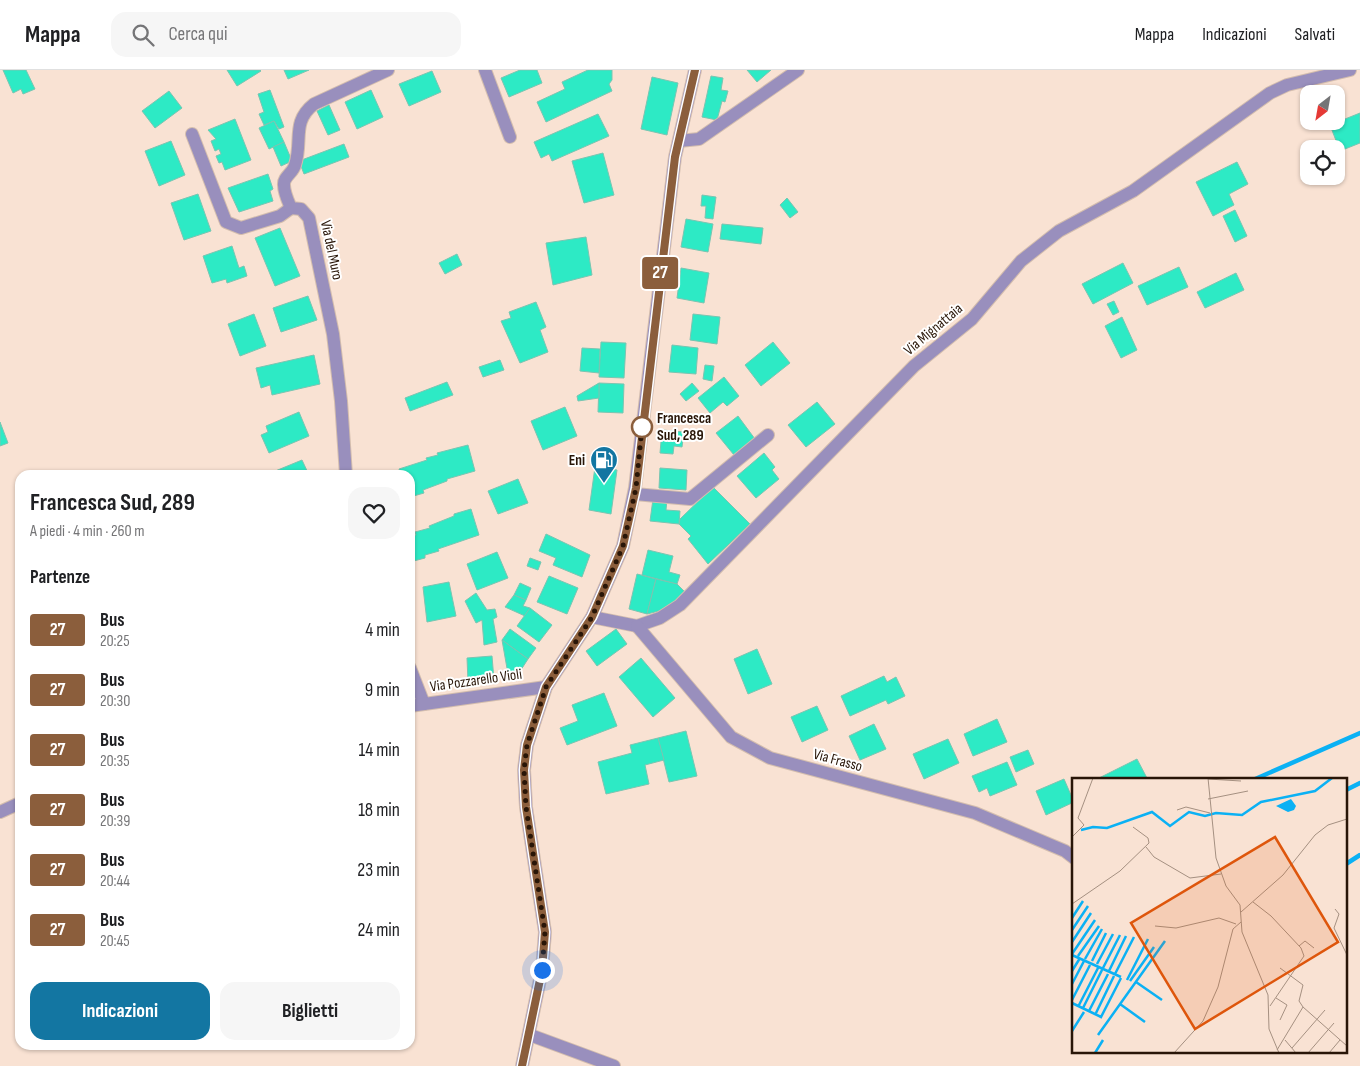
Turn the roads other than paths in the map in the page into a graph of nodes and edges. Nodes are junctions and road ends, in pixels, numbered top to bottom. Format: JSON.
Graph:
{"nodes":[{"id":1,"x":388,"y":70,"type":"edge"},
{"id":2,"x":485,"y":70,"type":"edge"},
{"id":3,"x":695,"y":70,"type":"edge"},
{"id":4,"x":798,"y":70,"type":"edge"},
{"id":5,"x":1350,"y":70,"type":"edge"},
{"id":6,"x":192,"y":134,"type":"dead end"},
{"id":7,"x":510,"y":137,"type":"dead end"},
{"id":8,"x":679,"y":141,"type":"junction"},
{"id":9,"x":291,"y":208,"type":"junction"},
{"id":10,"x":768,"y":435,"type":"dead end"},
{"id":11,"x":346,"y":470,"type":"edge"},
{"id":12,"x":635,"y":494,"type":"junction"},
{"id":13,"x":592,"y":617,"type":"junction"},
{"id":14,"x":637,"y":626,"type":"junction"},
{"id":15,"x":415,"y":681,"type":"edge"},
{"id":16,"x":546,"y":687,"type":"junction"},
{"id":17,"x":424,"y":704,"type":"junction"},
{"id":18,"x":415,"y":705,"type":"edge"},
{"id":19,"x":15,"y":805,"type":"edge"},
{"id":20,"x":0,"y":812,"type":"edge"},
{"id":21,"x":1072,"y":856,"type":"edge"},
{"id":22,"x":530,"y":1035,"type":"junction"},
{"id":23,"x":522,"y":1066,"type":"edge"},
{"id":24,"x":614,"y":1066,"type":"edge"}],
"edges":[{"from":1,"to":9,"type":"street"},
{"from":2,"to":7,"type":"street"},
{"from":3,"to":8,"type":"street"},
{"from":4,"to":8,"type":"street"},
{"from":5,"to":14,"type":"street","name":"Via Mignattaia"},
{"from":6,"to":9,"type":"street"},
{"from":8,"to":12,"type":"street"},
{"from":9,"to":11,"type":"street","name":"Via del Muro"},
{"from":10,"to":12,"type":"street"},
{"from":12,"to":13,"type":"street"},
{"from":13,"to":14,"type":"street"},
{"from":13,"to":16,"type":"street"},
{"from":14,"to":21,"type":"street","name":"Via Frasso"},
{"from":15,"to":17,"type":"street"},
{"from":16,"to":17,"type":"street","name":"Via Pozzarello Violi"},
{"from":16,"to":22,"type":"street"},
{"from":17,"to":18,"type":"street","name":"Via Pozzarello Violi"},
{"from":19,"to":20,"type":"street"},
{"from":22,"to":23,"type":"street"},
{"from":22,"to":24,"type":"street"}]}
